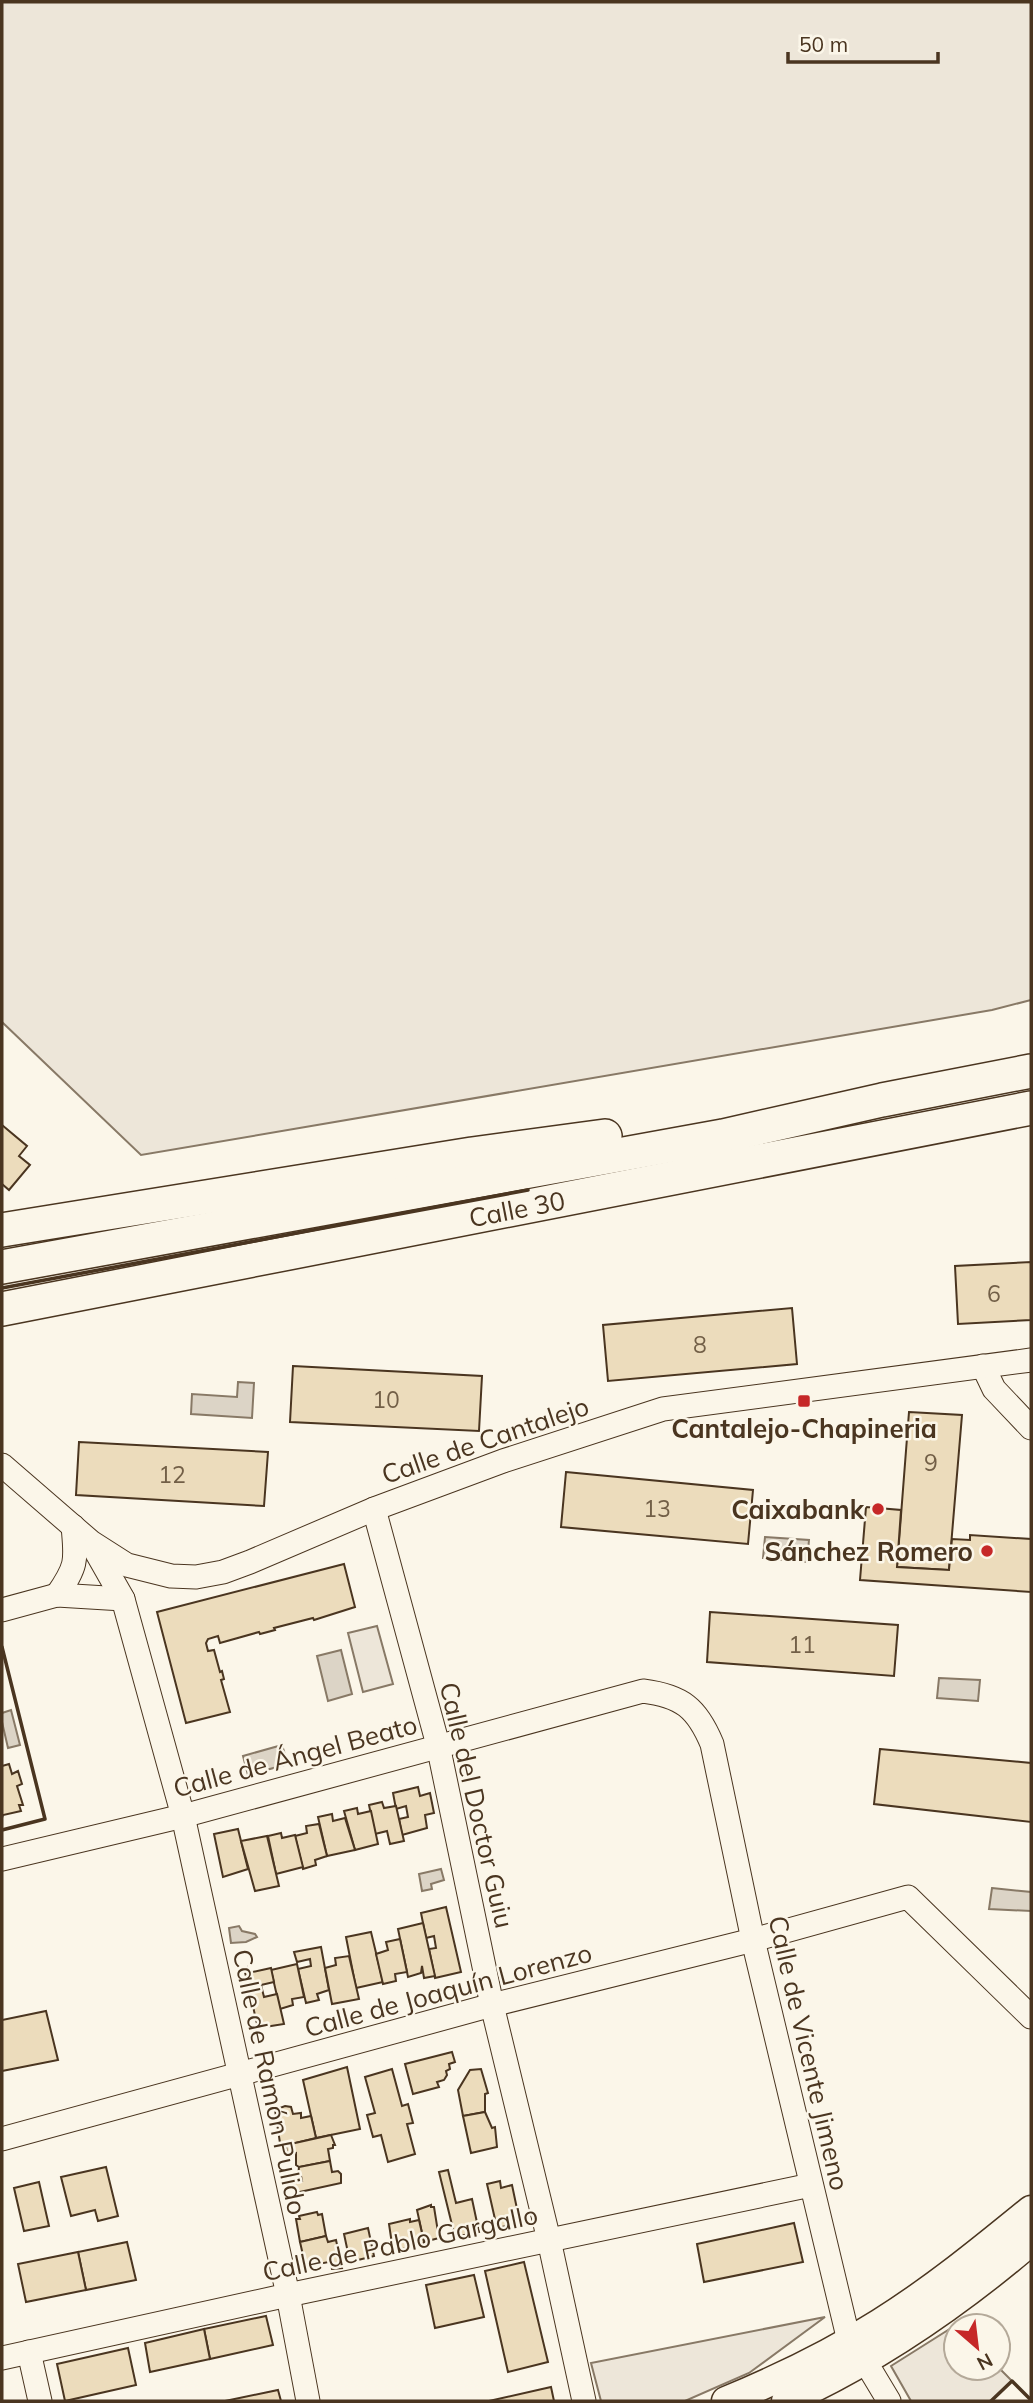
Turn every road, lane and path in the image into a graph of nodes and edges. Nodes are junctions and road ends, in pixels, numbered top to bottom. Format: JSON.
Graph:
{"nodes":[{"id":1,"x":1031,"y":1071,"type":"edge"},
{"id":2,"x":882,"y":1100,"type":"junction"},
{"id":3,"x":1031,"y":1108,"type":"edge"},
{"id":4,"x":2,"y":1230,"type":"edge"},
{"id":5,"x":2,"y":1267,"type":"edge"},
{"id":6,"x":2,"y":1309,"type":"edge"},
{"id":7,"x":1031,"y":1360,"type":"edge"},
{"id":8,"x":983,"y":1367,"type":"junction"},
{"id":9,"x":1031,"y":1428,"type":"edge"},
{"id":10,"x":2,"y":1465,"type":"edge"},
{"id":11,"x":374,"y":1509,"type":"junction"},
{"id":12,"x":73,"y":1525,"type":"junction"},
{"id":13,"x":91,"y":1542,"type":"junction"},
{"id":14,"x":142,"y":1571,"type":"junction"},
{"id":15,"x":57,"y":1595,"type":"junction"},
{"id":16,"x":124,"y":1599,"type":"junction"},
{"id":17,"x":2,"y":1610,"type":"edge"},
{"id":18,"x":438,"y":1745,"type":"junction"},
{"id":19,"x":719,"y":1776,"type":"joint"},
{"id":20,"x":183,"y":1816,"type":"junction"},
{"id":21,"x":2,"y":1859,"type":"edge"},
{"id":22,"x":753,"y":1940,"type":"junction"},
{"id":23,"x":492,"y":2005,"type":"junction"},
{"id":24,"x":1031,"y":2017,"type":"edge"},
{"id":25,"x":240,"y":2074,"type":"junction"},
{"id":26,"x":2,"y":2139,"type":"edge"},
{"id":27,"x":811,"y":2185,"type":"junction"},
{"id":28,"x":1031,"y":2210,"type":"edge"},
{"id":29,"x":549,"y":2240,"type":"junction"},
{"id":30,"x":1031,"y":2241,"type":"edge"},
{"id":31,"x":288,"y":2295,"type":"junction"},
{"id":32,"x":857,"y":2351,"type":"junction"},
{"id":33,"x":29,"y":2352,"type":"junction"},
{"id":34,"x":2,"y":2358,"type":"edge"},
{"id":35,"x":40,"y":2401,"type":"edge"},
{"id":36,"x":308,"y":2401,"type":"edge"},
{"id":37,"x":584,"y":2401,"type":"edge"},
{"id":38,"x":726,"y":2401,"type":"edge"},
{"id":39,"x":786,"y":2401,"type":"edge"},
{"id":40,"x":889,"y":2401,"type":"edge"}],
"edges":[{"from":1,"to":2,"type":"highway","name":"Calle 30"},
{"from":2,"to":4,"type":"highway"},
{"from":2,"to":5,"type":"highway","name":"Calle 30"},
{"from":3,"to":6,"type":"highway","name":"Calle 30"},
{"from":7,"to":8,"type":"street","name":"Calle de Cantalejo"},
{"from":8,"to":9,"type":"street"},
{"from":8,"to":11,"type":"street","name":"Calle de Cantalejo"},
{"from":10,"to":12,"type":"street","name":"Calle de Cantalejo"},
{"from":11,"to":14,"type":"street","name":"Calle de Cantalejo"},
{"from":11,"to":18,"type":"street","name":"Calle del Doctor Guiu"},
{"from":12,"to":13,"type":"street","name":"Calle de Cantalejo"},
{"from":12,"to":15,"type":"street"},
{"from":13,"to":14,"type":"street","name":"Calle de Cantalejo"},
{"from":13,"to":16,"type":"street","name":"Calle de Ramón Pulido"},
{"from":14,"to":16,"type":"street"},
{"from":15,"to":16,"type":"street"},
{"from":15,"to":17,"type":"street"},
{"from":16,"to":20,"type":"street","name":"Calle de Ramón Pulido"},
{"from":18,"to":19,"type":"street","name":"Calle de Ángel Beato"},
{"from":18,"to":20,"type":"street","name":"Calle de Ángel Beato"},
{"from":18,"to":23,"type":"street","name":"Calle del Doctor Guiu"},
{"from":19,"to":22,"type":"street","name":"Calle de Vicente Jimeno"},
{"from":20,"to":21,"type":"street","name":"Calle de Ángel Beato"},
{"from":20,"to":25,"type":"street","name":"Calle de Ramón Pulido"},
{"from":22,"to":23,"type":"street","name":"Calle de Joaquín Lorenzo"},
{"from":22,"to":24,"type":"street","name":"Calle de Joaquín Lorenzo"},
{"from":22,"to":27,"type":"street","name":"Calle de Vicente Jimeno"},
{"from":23,"to":25,"type":"street","name":"Calle de Joaquín Lorenzo"},
{"from":23,"to":29,"type":"street","name":"Calle del Doctor Guiu"},
{"from":25,"to":26,"type":"street","name":"Calle de Joaquín Lorenzo"},
{"from":25,"to":31,"type":"street","name":"Calle de Ramón Pulido"},
{"from":27,"to":29,"type":"street","name":"Calle de Pablo Gargallo"},
{"from":27,"to":32,"type":"street","name":"Calle de Vicente Jimeno"},
{"from":28,"to":32,"type":"main road"},
{"from":29,"to":31,"type":"street","name":"Calle de Pablo Gargallo"},
{"from":29,"to":37,"type":"street","name":"Calle del Doctor Guiu"},
{"from":30,"to":32,"type":"main road"},
{"from":31,"to":33,"type":"street","name":"Calle de Pablo Gargallo"},
{"from":31,"to":36,"type":"street","name":"Calle de Ramón Pulido"},
{"from":32,"to":38,"type":"main road"},
{"from":32,"to":39,"type":"main road"},
{"from":32,"to":40,"type":"street","name":"Calle de Vicente Jimeno"},
{"from":33,"to":34,"type":"street","name":"Calle de Pablo Gargallo"},
{"from":33,"to":35,"type":"street"}]}
